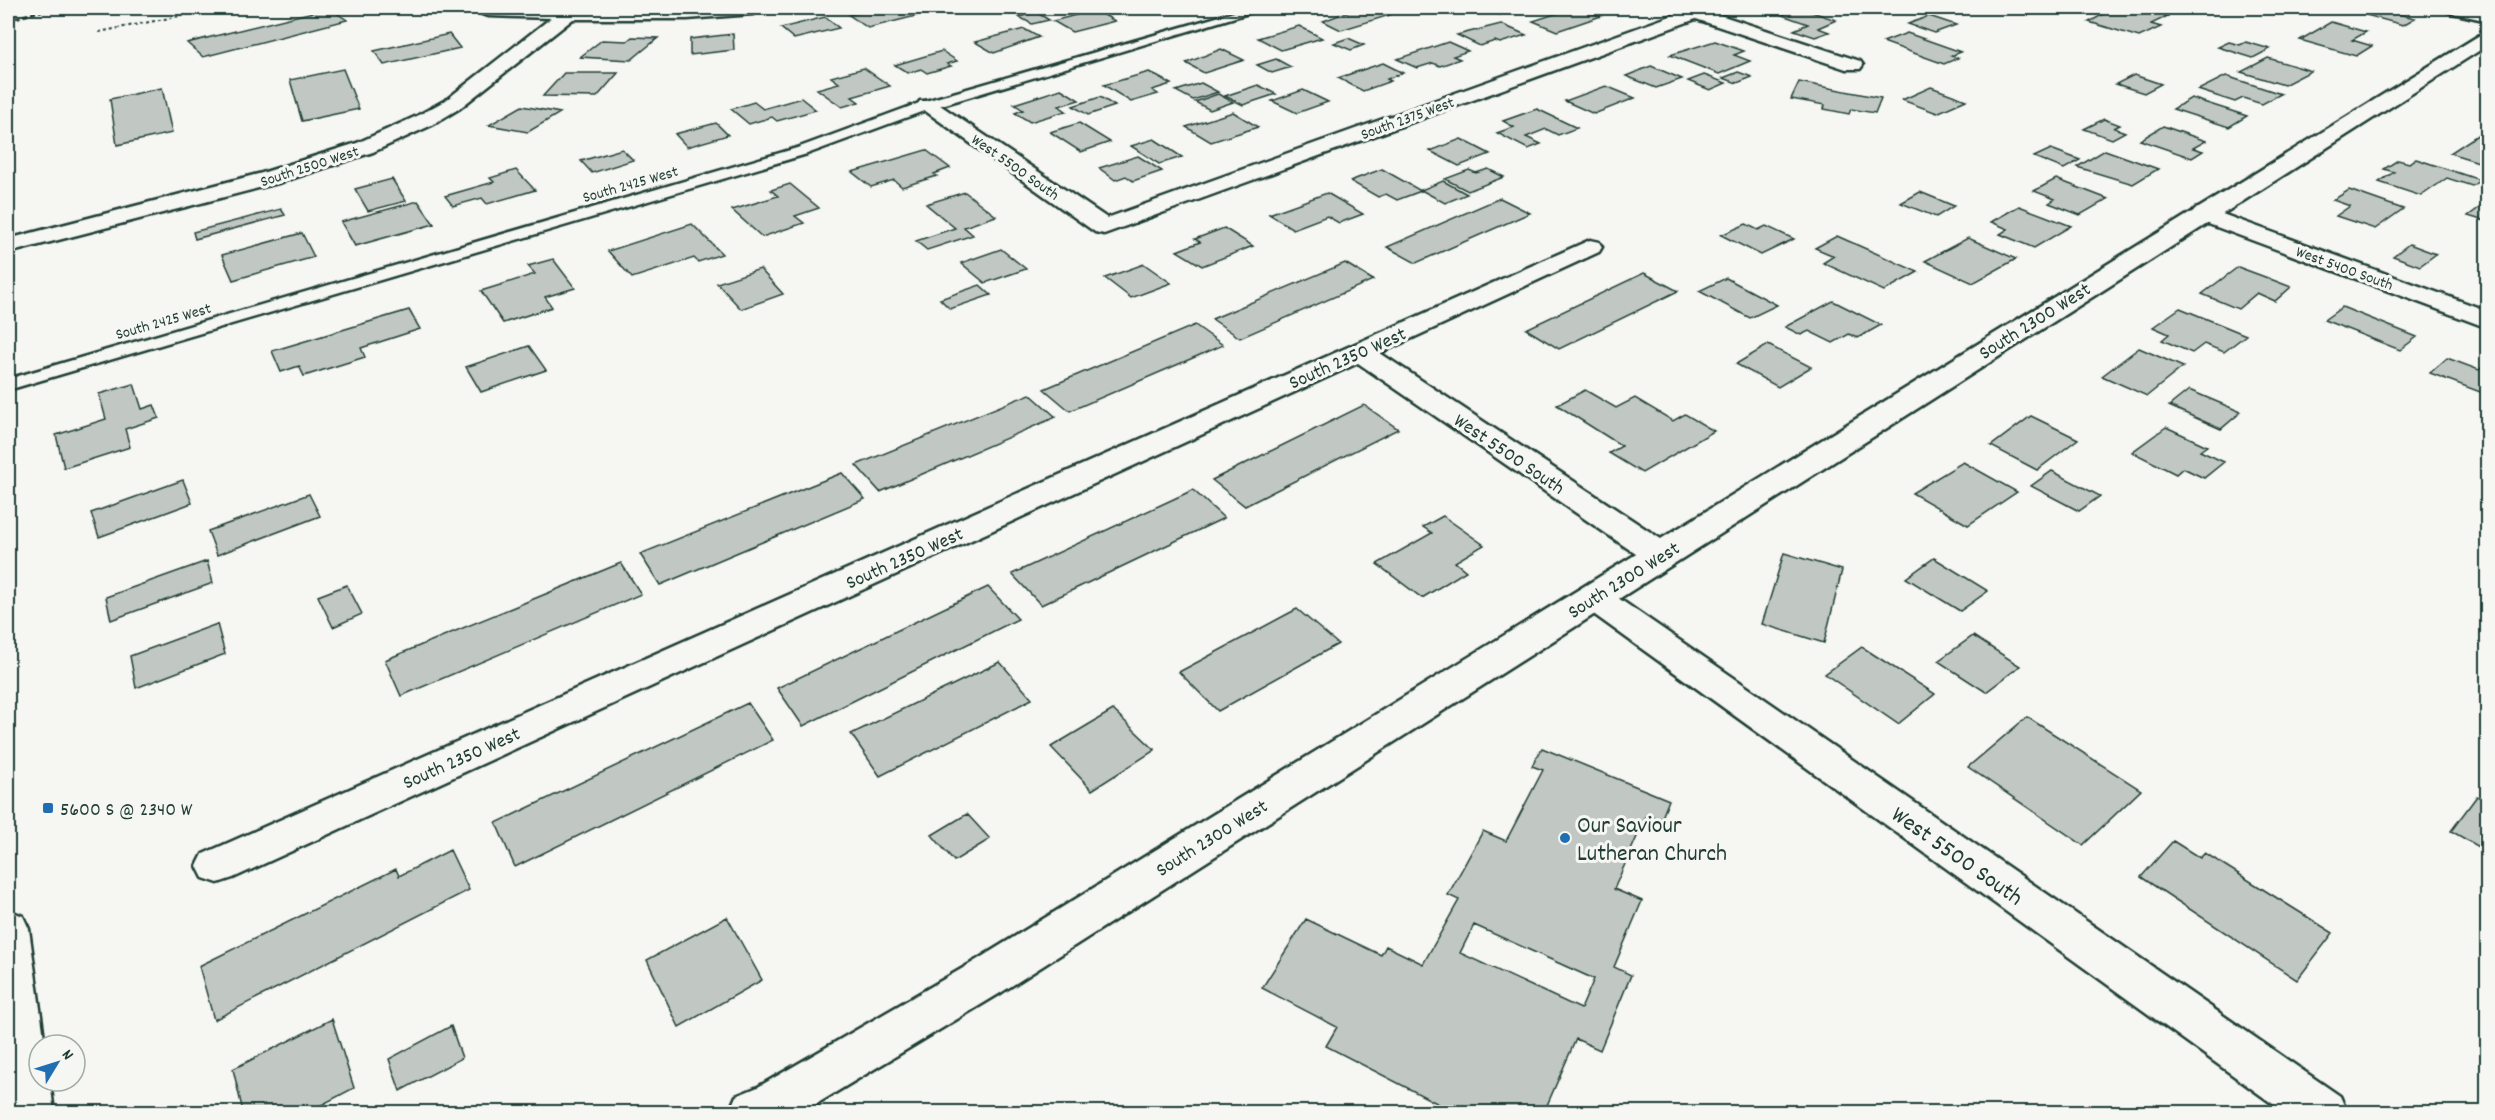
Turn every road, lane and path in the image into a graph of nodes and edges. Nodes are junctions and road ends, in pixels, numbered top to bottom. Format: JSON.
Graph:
{"nodes":[{"id":1,"x":220,"y":8,"type":"edge"},
{"id":2,"x":753,"y":8,"type":"edge"},
{"id":3,"x":1259,"y":8,"type":"edge"},
{"id":4,"x":1676,"y":8,"type":"edge"},
{"id":5,"x":2455,"y":8,"type":"edge"},
{"id":6,"x":489,"y":10,"type":"dead end"},
{"id":7,"x":572,"y":10,"type":"edge"},
{"id":8,"x":1704,"y":10,"type":"edge"},
{"id":9,"x":2487,"y":16,"type":"edge"},
{"id":10,"x":99,"y":32,"type":"dead end"},
{"id":11,"x":2487,"y":36,"type":"edge"},
{"id":12,"x":1853,"y":65,"type":"dead end"},
{"id":13,"x":927,"y":105,"type":"junction"},
{"id":14,"x":2203,"y":214,"type":"junction"},
{"id":15,"x":1104,"y":227,"type":"joint"},
{"id":16,"x":8,"y":246,"type":"edge"},
{"id":17,"x":1590,"y":247,"type":"dead end"},
{"id":18,"x":2487,"y":320,"type":"edge"},
{"id":19,"x":1359,"y":351,"type":"junction"},
{"id":20,"x":8,"y":385,"type":"edge"},
{"id":21,"x":1661,"y":555,"type":"junction"},
{"id":22,"x":1593,"y":597,"type":"junction"},
{"id":23,"x":218,"y":866,"type":"dead end"},
{"id":24,"x":8,"y":929,"type":"edge"},
{"id":25,"x":30,"y":1113,"type":"edge"},
{"id":26,"x":753,"y":1113,"type":"edge"},
{"id":27,"x":2323,"y":1113,"type":"edge"}],
"edges":[{"from":1,"to":10,"type":"path"},
{"from":2,"to":7,"type":"street"},
{"from":3,"to":13,"type":"lane","name":"South 2425 West"},
{"from":4,"to":8,"type":"street"},
{"from":5,"to":9,"type":"street"},
{"from":6,"to":7,"type":"street"},
{"from":7,"to":16,"type":"street","name":"South 2500 West"},
{"from":8,"to":12,"type":"street"},
{"from":8,"to":15,"type":"street","name":"South 2375 West"},
{"from":11,"to":14,"type":"street","name":"South 2300 West"},
{"from":13,"to":15,"type":"street","name":"West 5500 South"},
{"from":13,"to":20,"type":"lane","name":"South 2425 West"},
{"from":14,"to":18,"type":"street","name":"West 5400 South"},
{"from":14,"to":21,"type":"street","name":"South 2300 West"},
{"from":17,"to":19,"type":"street","name":"South 2350 West"},
{"from":19,"to":21,"type":"street","name":"West 5500 South"},
{"from":19,"to":23,"type":"street","name":"South 2350 West"},
{"from":21,"to":22,"type":"street","name":"South 2300 West"},
{"from":22,"to":26,"type":"street","name":"South 2300 West"},
{"from":22,"to":27,"type":"street","name":"West 5500 South"},
{"from":24,"to":25,"type":"street"}]}
